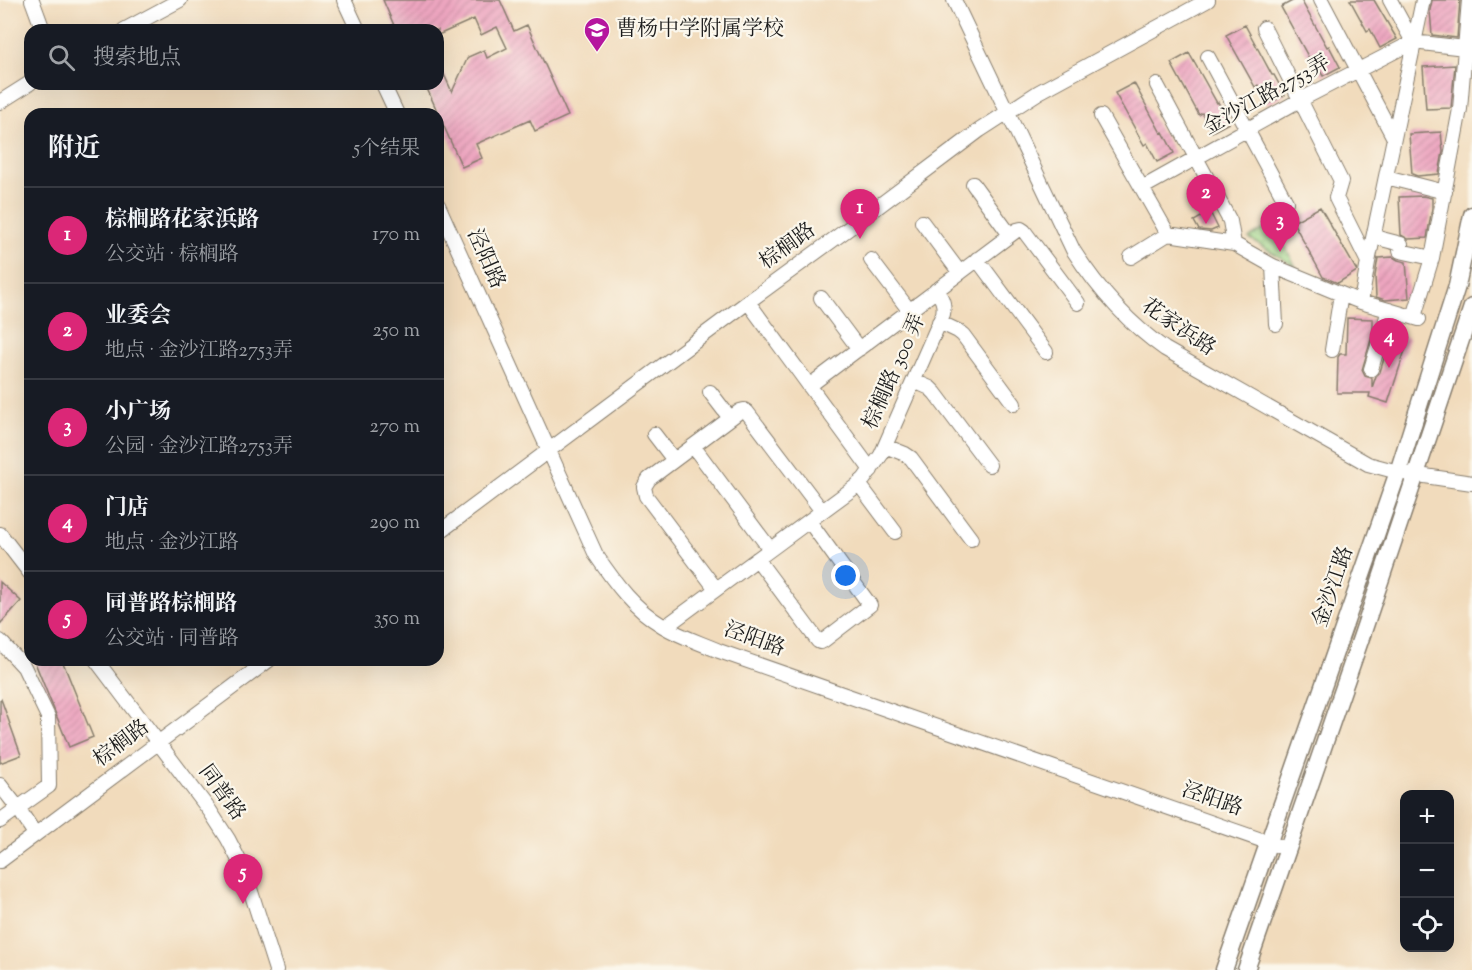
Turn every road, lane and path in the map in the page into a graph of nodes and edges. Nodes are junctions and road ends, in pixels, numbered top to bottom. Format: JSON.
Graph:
{"nodes":[{"id":1,"x":32,"y":0,"type":"edge"},
{"id":2,"x":180,"y":0,"type":"edge"},
{"id":3,"x":344,"y":0,"type":"edge"},
{"id":4,"x":954,"y":0,"type":"edge"},
{"id":5,"x":1208,"y":0,"type":"edge"},
{"id":6,"x":1321,"y":0,"type":"edge"},
{"id":7,"x":1389,"y":0,"type":"edge"},
{"id":8,"x":1423,"y":0,"type":"edge"},
{"id":9,"x":1469,"y":0,"type":"edge"},
{"id":10,"x":41,"y":24,"type":"edge"},
{"id":11,"x":135,"y":24,"type":"edge"},
{"id":12,"x":355,"y":24,"type":"edge"},
{"id":13,"x":1264,"y":28,"type":"dead end"},
{"id":14,"x":1413,"y":42,"type":"junction"},
{"id":15,"x":1465,"y":48,"type":"junction"},
{"id":16,"x":1208,"y":57,"type":"dead end"},
{"id":17,"x":1359,"y":70,"type":"junction"},
{"id":18,"x":1157,"y":85,"type":"dead end"},
{"id":19,"x":24,"y":87,"type":"edge"},
{"id":20,"x":386,"y":90,"type":"edge"},
{"id":21,"x":1300,"y":100,"type":"junction"},
{"id":22,"x":0,"y":102,"type":"edge"},
{"id":23,"x":394,"y":108,"type":"edge"},
{"id":24,"x":1006,"y":112,"type":"junction"},
{"id":25,"x":1101,"y":116,"type":"dead end"},
{"id":26,"x":1247,"y":130,"type":"junction"},
{"id":27,"x":1394,"y":138,"type":"junction"},
{"id":28,"x":1197,"y":158,"type":"junction"},
{"id":29,"x":1386,"y":177,"type":"junction"},
{"id":30,"x":973,"y":184,"type":"dead end"},
{"id":31,"x":1142,"y":188,"type":"junction"},
{"id":32,"x":1445,"y":192,"type":"junction"},
{"id":33,"x":1286,"y":202,"type":"dead end"},
{"id":34,"x":1472,"y":215,"type":"edge"},
{"id":35,"x":444,"y":218,"type":"edge"},
{"id":36,"x":922,"y":222,"type":"dead end"},
{"id":37,"x":1168,"y":234,"type":"junction"},
{"id":38,"x":1010,"y":235,"type":"junction"},
{"id":39,"x":1374,"y":237,"type":"junction"},
{"id":40,"x":1234,"y":244,"type":"junction"},
{"id":41,"x":1131,"y":257,"type":"dead end"},
{"id":42,"x":1432,"y":258,"type":"junction"},
{"id":43,"x":977,"y":259,"type":"junction"},
{"id":44,"x":872,"y":260,"type":"dead end"},
{"id":45,"x":1368,"y":262,"type":"junction"},
{"id":46,"x":1273,"y":266,"type":"junction"},
{"id":47,"x":960,"y":273,"type":"junction"},
{"id":48,"x":936,"y":290,"type":"junction"},
{"id":49,"x":1341,"y":294,"type":"junction"},
{"id":50,"x":820,"y":297,"type":"dead end"},
{"id":51,"x":748,"y":302,"type":"junction"},
{"id":52,"x":1361,"y":302,"type":"junction"},
{"id":53,"x":1078,"y":303,"type":"dead end"},
{"id":54,"x":1472,"y":307,"type":"edge"},
{"id":55,"x":909,"y":310,"type":"junction"},
{"id":56,"x":1389,"y":310,"type":"junction"},
{"id":57,"x":939,"y":322,"type":"junction"},
{"id":58,"x":1276,"y":324,"type":"dead end"},
{"id":59,"x":858,"y":349,"type":"junction"},
{"id":60,"x":1332,"y":350,"type":"dead end"},
{"id":61,"x":1046,"y":352,"type":"dead end"},
{"id":62,"x":1371,"y":369,"type":"dead end"},
{"id":63,"x":914,"y":381,"type":"junction"},
{"id":64,"x":809,"y":386,"type":"junction"},
{"id":65,"x":710,"y":392,"type":"dead end"},
{"id":66,"x":1014,"y":404,"type":"dead end"},
{"id":67,"x":730,"y":418,"type":"junction"},
{"id":68,"x":654,"y":434,"type":"dead end"},
{"id":69,"x":693,"y":446,"type":"junction"},
{"id":70,"x":885,"y":446,"type":"junction"},
{"id":71,"x":548,"y":451,"type":"junction"},
{"id":72,"x":674,"y":460,"type":"junction"},
{"id":73,"x":989,"y":465,"type":"dead end"},
{"id":74,"x":871,"y":470,"type":"junction"},
{"id":75,"x":1398,"y":472,"type":"junction"},
{"id":76,"x":1416,"y":475,"type":"junction"},
{"id":77,"x":859,"y":483,"type":"junction"},
{"id":78,"x":1472,"y":483,"type":"edge"},
{"id":79,"x":822,"y":512,"type":"junction"},
{"id":80,"x":809,"y":521,"type":"junction"},
{"id":81,"x":444,"y":529,"type":"edge"},
{"id":82,"x":895,"y":532,"type":"dead end"},
{"id":83,"x":0,"y":534,"type":"edge"},
{"id":84,"x":971,"y":539,"type":"dead end"},
{"id":85,"x":770,"y":549,"type":"junction"},
{"id":86,"x":757,"y":559,"type":"junction"},
{"id":87,"x":24,"y":565,"type":"edge"},
{"id":88,"x":716,"y":589,"type":"junction"},
{"id":89,"x":665,"y":627,"type":"junction"},
{"id":90,"x":0,"y":641,"type":"edge"},
{"id":91,"x":100,"y":666,"type":"edge"},
{"id":92,"x":261,"y":666,"type":"edge"},
{"id":93,"x":158,"y":743,"type":"junction"},
{"id":94,"x":0,"y":785,"type":"edge"},
{"id":95,"x":18,"y":808,"type":"junction"},
{"id":96,"x":0,"y":821,"type":"edge"},
{"id":97,"x":36,"y":834,"type":"junction"},
{"id":98,"x":1268,"y":842,"type":"junction"},
{"id":99,"x":1287,"y":849,"type":"junction"},
{"id":100,"x":0,"y":861,"type":"edge"},
{"id":101,"x":276,"y":970,"type":"edge"},
{"id":102,"x":1224,"y":970,"type":"edge"},
{"id":103,"x":1245,"y":970,"type":"edge"}],
"edges":[{"from":1,"to":10,"type":"street"},
{"from":2,"to":11,"type":"street"},
{"from":3,"to":12,"type":"street"},
{"from":4,"to":24,"type":"street","name":"花家浜路"},
{"from":5,"to":24,"type":"street","name":"棕榈路"},
{"from":6,"to":17,"type":"street"},
{"from":7,"to":14,"type":"street"},
{"from":8,"to":14,"type":"street"},
{"from":9,"to":15,"type":"street"},
{"from":13,"to":21,"type":"street"},
{"from":14,"to":15,"type":"street"},
{"from":14,"to":17,"type":"street","name":"金沙江路2753弄"},
{"from":14,"to":27,"type":"street"},
{"from":15,"to":32,"type":"street"},
{"from":16,"to":26,"type":"street"},
{"from":17,"to":21,"type":"street","name":"金沙江路2753弄"},
{"from":17,"to":27,"type":"street"},
{"from":18,"to":28,"type":"street"},
{"from":19,"to":22,"type":"street"},
{"from":20,"to":23,"type":"street"},
{"from":21,"to":26,"type":"street","name":"金沙江路2753弄"},
{"from":21,"to":45,"type":"street"},
{"from":24,"to":51,"type":"street","name":"棕榈路"},
{"from":24,"to":75,"type":"street","name":"花家浜路"},
{"from":25,"to":31,"type":"street"},
{"from":26,"to":28,"type":"street","name":"金沙江路2753弄"},
{"from":26,"to":33,"type":"street"},
{"from":27,"to":29,"type":"street"},
{"from":28,"to":31,"type":"street","name":"金沙江路2753弄"},
{"from":28,"to":40,"type":"street"},
{"from":29,"to":32,"type":"street"},
{"from":29,"to":39,"type":"street"},
{"from":30,"to":38,"type":"street"},
{"from":31,"to":37,"type":"street"},
{"from":32,"to":42,"type":"street"},
{"from":34,"to":75,"type":"main road","name":"金沙江路"},
{"from":35,"to":71,"type":"street","name":"泾阳路"},
{"from":36,"to":47,"type":"street"},
{"from":37,"to":40,"type":"street"},
{"from":37,"to":41,"type":"street"},
{"from":38,"to":43,"type":"street","name":"棕榈路 300 弄"},
{"from":38,"to":53,"type":"street"},
{"from":39,"to":42,"type":"street"},
{"from":39,"to":45,"type":"street"},
{"from":40,"to":46,"type":"street"},
{"from":42,"to":56,"type":"street"},
{"from":43,"to":47,"type":"street","name":"棕榈路 300 弄"},
{"from":43,"to":61,"type":"street"},
{"from":44,"to":55,"type":"street"},
{"from":45,"to":52,"type":"street"},
{"from":46,"to":49,"type":"street"},
{"from":46,"to":58,"type":"street"},
{"from":47,"to":48,"type":"street","name":"棕榈路 300 弄"},
{"from":48,"to":55,"type":"street","name":"棕榈路 300 弄"},
{"from":48,"to":57,"type":"street","name":"棕榈路 300 弄"},
{"from":49,"to":52,"type":"street"},
{"from":49,"to":60,"type":"street"},
{"from":50,"to":59,"type":"street"},
{"from":51,"to":64,"type":"street","name":"棕榈路 300 弄"},
{"from":51,"to":71,"type":"street","name":"棕榈路"},
{"from":52,"to":56,"type":"street"},
{"from":54,"to":76,"type":"main road","name":"金沙江路"},
{"from":55,"to":59,"type":"street","name":"棕榈路 300 弄"},
{"from":56,"to":62,"type":"street"},
{"from":57,"to":63,"type":"street","name":"棕榈路 300 弄"},
{"from":57,"to":66,"type":"street"},
{"from":59,"to":64,"type":"street","name":"棕榈路 300 弄"},
{"from":63,"to":70,"type":"street","name":"棕榈路 300 弄"},
{"from":63,"to":73,"type":"street"},
{"from":64,"to":74,"type":"street","name":"棕榈路 300 弄"},
{"from":65,"to":67,"type":"street"},
{"from":67,"to":69,"type":"street"},
{"from":67,"to":79,"type":"street"},
{"from":68,"to":72,"type":"street"},
{"from":69,"to":72,"type":"street"},
{"from":69,"to":85,"type":"street"},
{"from":70,"to":74,"type":"street","name":"棕榈路 300 弄"},
{"from":70,"to":84,"type":"street"},
{"from":71,"to":81,"type":"street","name":"棕榈路"},
{"from":71,"to":89,"type":"street","name":"泾阳路"},
{"from":72,"to":88,"type":"street"},
{"from":74,"to":77,"type":"street","name":"棕榈路 300 弄"},
{"from":75,"to":76,"type":"street","name":"花家浜路"},
{"from":75,"to":98,"type":"main road","name":"金沙江路"},
{"from":76,"to":78,"type":"street","name":"花家浜路"},
{"from":76,"to":99,"type":"main road","name":"金沙江路"},
{"from":77,"to":79,"type":"street","name":"棕榈路 300 弄"},
{"from":77,"to":82,"type":"street"},
{"from":79,"to":80,"type":"street","name":"棕榈路 300 弄"},
{"from":80,"to":85,"type":"street","name":"棕榈路 300 弄"},
{"from":80,"to":86,"type":"street"},
{"from":83,"to":87,"type":"street"},
{"from":85,"to":86,"type":"street","name":"棕榈路 300 弄"},
{"from":86,"to":88,"type":"street","name":"棕榈路 300 弄"},
{"from":88,"to":89,"type":"street","name":"棕榈路 300 弄"},
{"from":89,"to":98,"type":"street","name":"泾阳路"},
{"from":90,"to":95,"type":"street"},
{"from":91,"to":93,"type":"street","name":"同普路"},
{"from":92,"to":93,"type":"street","name":"棕榈路"},
{"from":93,"to":97,"type":"street","name":"棕榈路"},
{"from":93,"to":101,"type":"street","name":"同普路"},
{"from":94,"to":95,"type":"street"},
{"from":95,"to":96,"type":"street"},
{"from":95,"to":97,"type":"street"},
{"from":97,"to":100,"type":"street","name":"棕榈路"},
{"from":98,"to":99,"type":"street","name":"泾阳路"},
{"from":98,"to":102,"type":"main road","name":"金沙江路"},
{"from":99,"to":103,"type":"main road","name":"金沙江路"}]}
